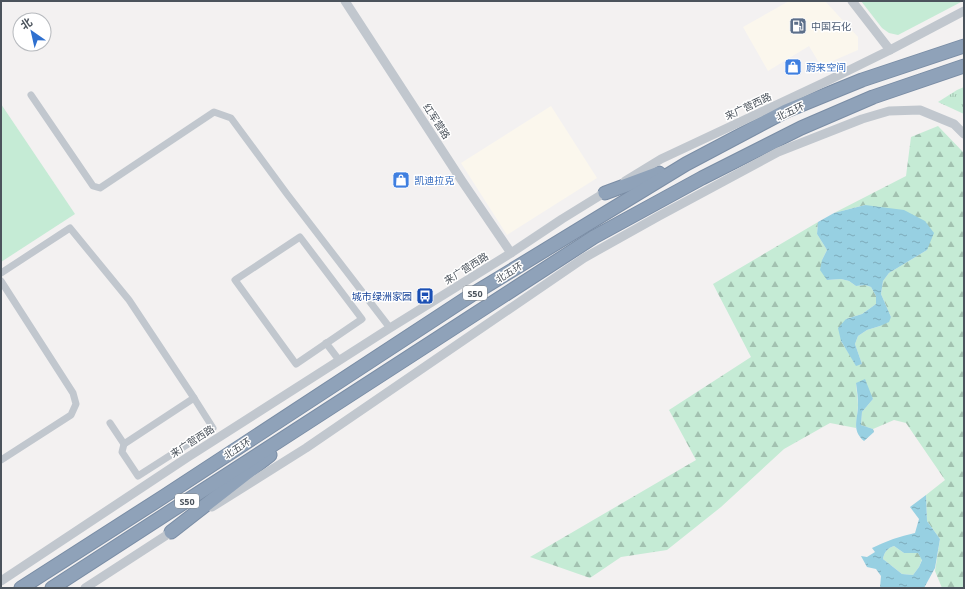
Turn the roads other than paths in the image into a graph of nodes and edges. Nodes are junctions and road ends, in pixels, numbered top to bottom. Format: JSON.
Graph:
{"nodes":[{"id":1,"x":345,"y":1,"type":"edge"},
{"id":2,"x":852,"y":1,"type":"edge"},
{"id":3,"x":964,"y":11,"type":"edge"},
{"id":4,"x":961,"y":46,"type":"edge"},
{"id":5,"x":890,"y":50,"type":"junction"},
{"id":6,"x":964,"y":66,"type":"edge"},
{"id":7,"x":31,"y":95,"type":"dead end"},
{"id":8,"x":964,"y":134,"type":"edge"},
{"id":9,"x":686,"y":164,"type":"junction"},
{"id":10,"x":605,"y":192,"type":"junction"},
{"id":11,"x":512,"y":252,"type":"junction"},
{"id":12,"x":1,"y":273,"type":"edge"},
{"id":13,"x":1,"y":281,"type":"edge"},
{"id":14,"x":390,"y":328,"type":"junction"},
{"id":15,"x":326,"y":343,"type":"junction"},
{"id":16,"x":339,"y":360,"type":"junction"},
{"id":17,"x":194,"y":398,"type":"junction"},
{"id":18,"x":321,"y":414,"type":"junction"},
{"id":19,"x":110,"y":423,"type":"dead end"},
{"id":20,"x":124,"y":444,"type":"junction"},
{"id":21,"x":171,"y":455,"type":"junction"},
{"id":22,"x":1,"y":460,"type":"edge"},
{"id":23,"x":176,"y":464,"type":"junction"},
{"id":24,"x":171,"y":532,"type":"junction"},
{"id":25,"x":1,"y":581,"type":"edge"},
{"id":26,"x":21,"y":588,"type":"edge"},
{"id":27,"x":52,"y":588,"type":"edge"},
{"id":28,"x":85,"y":588,"type":"edge"}],
"edges":[{"from":1,"to":11,"type":"street","name":"红军营路"},
{"from":2,"to":5,"type":"street"},
{"from":3,"to":5,"type":"street","name":"来广营西路"},
{"from":4,"to":9,"type":"highway","name":"北五环","number":"S50"},
{"from":5,"to":10,"type":"street","name":"来广营西路"},
{"from":6,"to":18,"type":"highway","name":"北五环","number":"S50"},
{"from":7,"to":14,"type":"street"},
{"from":8,"to":24,"type":"street"},
{"from":9,"to":10,"type":"highway"},
{"from":9,"to":26,"type":"highway","name":"北五环","number":"S50"},
{"from":10,"to":11,"type":"street","name":"来广营西路"},
{"from":11,"to":14,"type":"street","name":"来广营西路"},
{"from":12,"to":17,"type":"street"},
{"from":13,"to":22,"type":"street"},
{"from":14,"to":16,"type":"street","name":"来广营西路"},
{"from":15,"to":15,"type":"street"},
{"from":15,"to":16,"type":"street"},
{"from":16,"to":23,"type":"street","name":"来广营西路"},
{"from":17,"to":20,"type":"street"},
{"from":17,"to":21,"type":"street"},
{"from":18,"to":24,"type":"highway"},
{"from":18,"to":27,"type":"highway","name":"北五环","number":"S50"},
{"from":19,"to":20,"type":"street"},
{"from":20,"to":21,"type":"street"},
{"from":21,"to":23,"type":"street"},
{"from":23,"to":25,"type":"street","name":"来广营西路"},
{"from":24,"to":28,"type":"street"}]}
